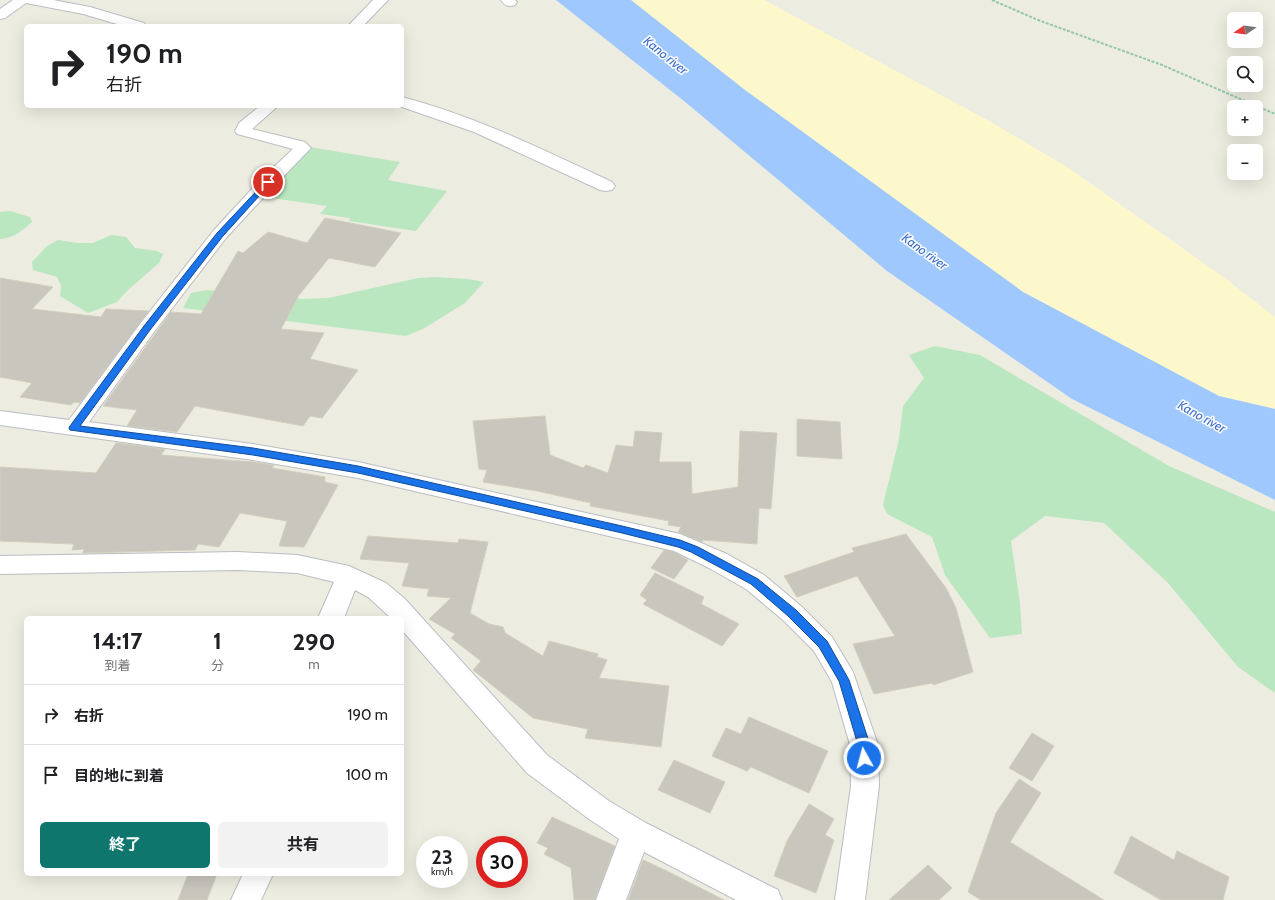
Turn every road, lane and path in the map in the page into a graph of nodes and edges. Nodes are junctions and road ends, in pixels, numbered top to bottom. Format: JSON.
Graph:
{"nodes":[{"id":1,"x":22,"y":0,"type":"edge"},
{"id":2,"x":30,"y":0,"type":"edge"},
{"id":3,"x":381,"y":0,"type":"edge"},
{"id":4,"x":993,"y":0,"type":"edge"},
{"id":5,"x":0,"y":14,"type":"edge"},
{"id":6,"x":132,"y":24,"type":"edge"},
{"id":7,"x":357,"y":24,"type":"edge"},
{"id":8,"x":404,"y":103,"type":"edge"},
{"id":9,"x":268,"y":108,"type":"edge"},
{"id":10,"x":1275,"y":114,"type":"edge"},
{"id":11,"x":606,"y":186,"type":"dead end"},
{"id":12,"x":0,"y":418,"type":"edge"},
{"id":13,"x":74,"y":428,"type":"junction"},
{"id":14,"x":0,"y":564,"type":"edge"},
{"id":15,"x":349,"y":576,"type":"junction"},
{"id":16,"x":332,"y":616,"type":"edge"},
{"id":17,"x":636,"y":833,"type":"junction"},
{"id":18,"x":257,"y":876,"type":"edge"},
{"id":19,"x":246,"y":900,"type":"edge"},
{"id":20,"x":611,"y":900,"type":"edge"},
{"id":21,"x":767,"y":900,"type":"edge"},
{"id":22,"x":850,"y":900,"type":"edge"}],
"edges":[{"from":1,"to":5,"type":"street"},
{"from":2,"to":6,"type":"street"},
{"from":3,"to":7,"type":"street"},
{"from":4,"to":10,"type":"path"},
{"from":8,"to":11,"type":"street"},
{"from":9,"to":13,"type":"street"},
{"from":12,"to":13,"type":"street"},
{"from":13,"to":22,"type":"street"},
{"from":14,"to":15,"type":"street"},
{"from":15,"to":16,"type":"street"},
{"from":15,"to":17,"type":"street"},
{"from":17,"to":20,"type":"street"},
{"from":17,"to":21,"type":"street"},
{"from":18,"to":19,"type":"street"}]}
